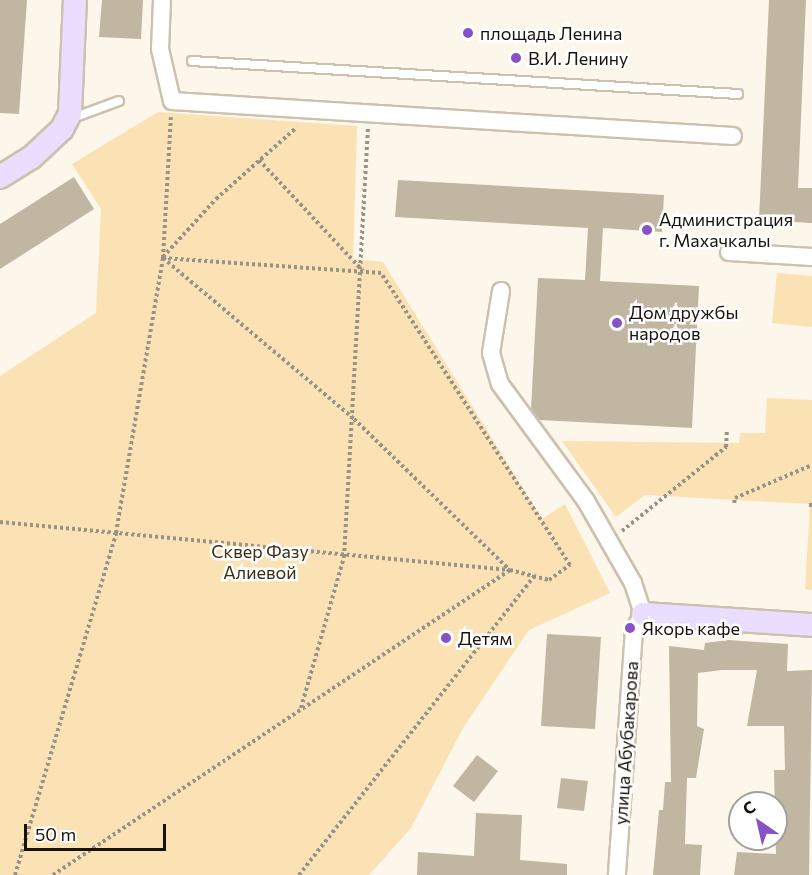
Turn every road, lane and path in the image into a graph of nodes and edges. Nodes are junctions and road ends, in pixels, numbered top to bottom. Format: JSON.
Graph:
{"nodes":[{"id":1,"x":72,"y":0,"type":"edge"},
{"id":2,"x":162,"y":0,"type":"edge"},
{"id":3,"x":192,"y":61,"type":"dead end"},
{"id":4,"x":738,"y":94,"type":"dead end"},
{"id":5,"x":119,"y":101,"type":"dead end"},
{"id":6,"x":172,"y":101,"type":"junction"},
{"id":7,"x":318,"y":108,"type":"junction"},
{"id":8,"x":69,"y":111,"type":"junction"},
{"id":9,"x":370,"y":111,"type":"junction"},
{"id":10,"x":733,"y":136,"type":"dead end"},
{"id":11,"x":259,"y":160,"type":"junction"},
{"id":12,"x":0,"y":172,"type":"edge"},
{"id":13,"x":0,"y":177,"type":"edge"},
{"id":14,"x":729,"y":252,"type":"dead end"},
{"id":15,"x":812,"y":257,"type":"edge"},
{"id":16,"x":163,"y":258,"type":"junction"},
{"id":17,"x":363,"y":272,"type":"junction"},
{"id":18,"x":501,"y":291,"type":"dead end"},
{"id":19,"x":354,"y":419,"type":"junction"},
{"id":20,"x":727,"y":429,"type":"dead end"},
{"id":21,"x":812,"y":465,"type":"edge"},
{"id":22,"x":734,"y":503,"type":"dead end"},
{"id":23,"x":636,"y":517,"type":"dead end"},
{"id":24,"x":0,"y":522,"type":"edge"},
{"id":25,"x":116,"y":532,"type":"junction"},
{"id":26,"x":344,"y":557,"type":"junction"},
{"id":27,"x":510,"y":570,"type":"junction"},
{"id":28,"x":536,"y":574,"type":"junction"},
{"id":29,"x":643,"y":614,"type":"junction"},
{"id":30,"x":812,"y":625,"type":"edge"},
{"id":31,"x":301,"y":708,"type":"junction"},
{"id":32,"x":15,"y":875,"type":"edge"},
{"id":33,"x":54,"y":875,"type":"edge"},
{"id":34,"x":299,"y":875,"type":"edge"},
{"id":35,"x":617,"y":875,"type":"edge"}],
"edges":[{"from":1,"to":8,"type":"main road"},
{"from":1,"to":12,"type":"main road"},
{"from":2,"to":6,"type":"street"},
{"from":3,"to":4,"type":"lane"},
{"from":5,"to":8,"type":"lane"},
{"from":6,"to":7,"type":"street"},
{"from":6,"to":16,"type":"path"},
{"from":7,"to":9,"type":"street"},
{"from":7,"to":11,"type":"path"},
{"from":8,"to":13,"type":"main road"},
{"from":9,"to":10,"type":"street"},
{"from":9,"to":17,"type":"path"},
{"from":11,"to":16,"type":"path"},
{"from":11,"to":17,"type":"path"},
{"from":14,"to":15,"type":"street"},
{"from":16,"to":17,"type":"path"},
{"from":16,"to":19,"type":"path"},
{"from":16,"to":25,"type":"path"},
{"from":17,"to":19,"type":"path"},
{"from":17,"to":28,"type":"path"},
{"from":18,"to":29,"type":"street"},
{"from":19,"to":26,"type":"path"},
{"from":19,"to":27,"type":"path"},
{"from":20,"to":23,"type":"path"},
{"from":21,"to":22,"type":"path"},
{"from":24,"to":25,"type":"path"},
{"from":25,"to":26,"type":"path"},
{"from":25,"to":32,"type":"path"},
{"from":26,"to":27,"type":"path"},
{"from":26,"to":31,"type":"path"},
{"from":27,"to":28,"type":"path"},
{"from":27,"to":31,"type":"path"},
{"from":28,"to":34,"type":"path"},
{"from":29,"to":30,"type":"main road"},
{"from":29,"to":35,"type":"street","name":"улица Абубакарова"},
{"from":31,"to":33,"type":"path"}]}
